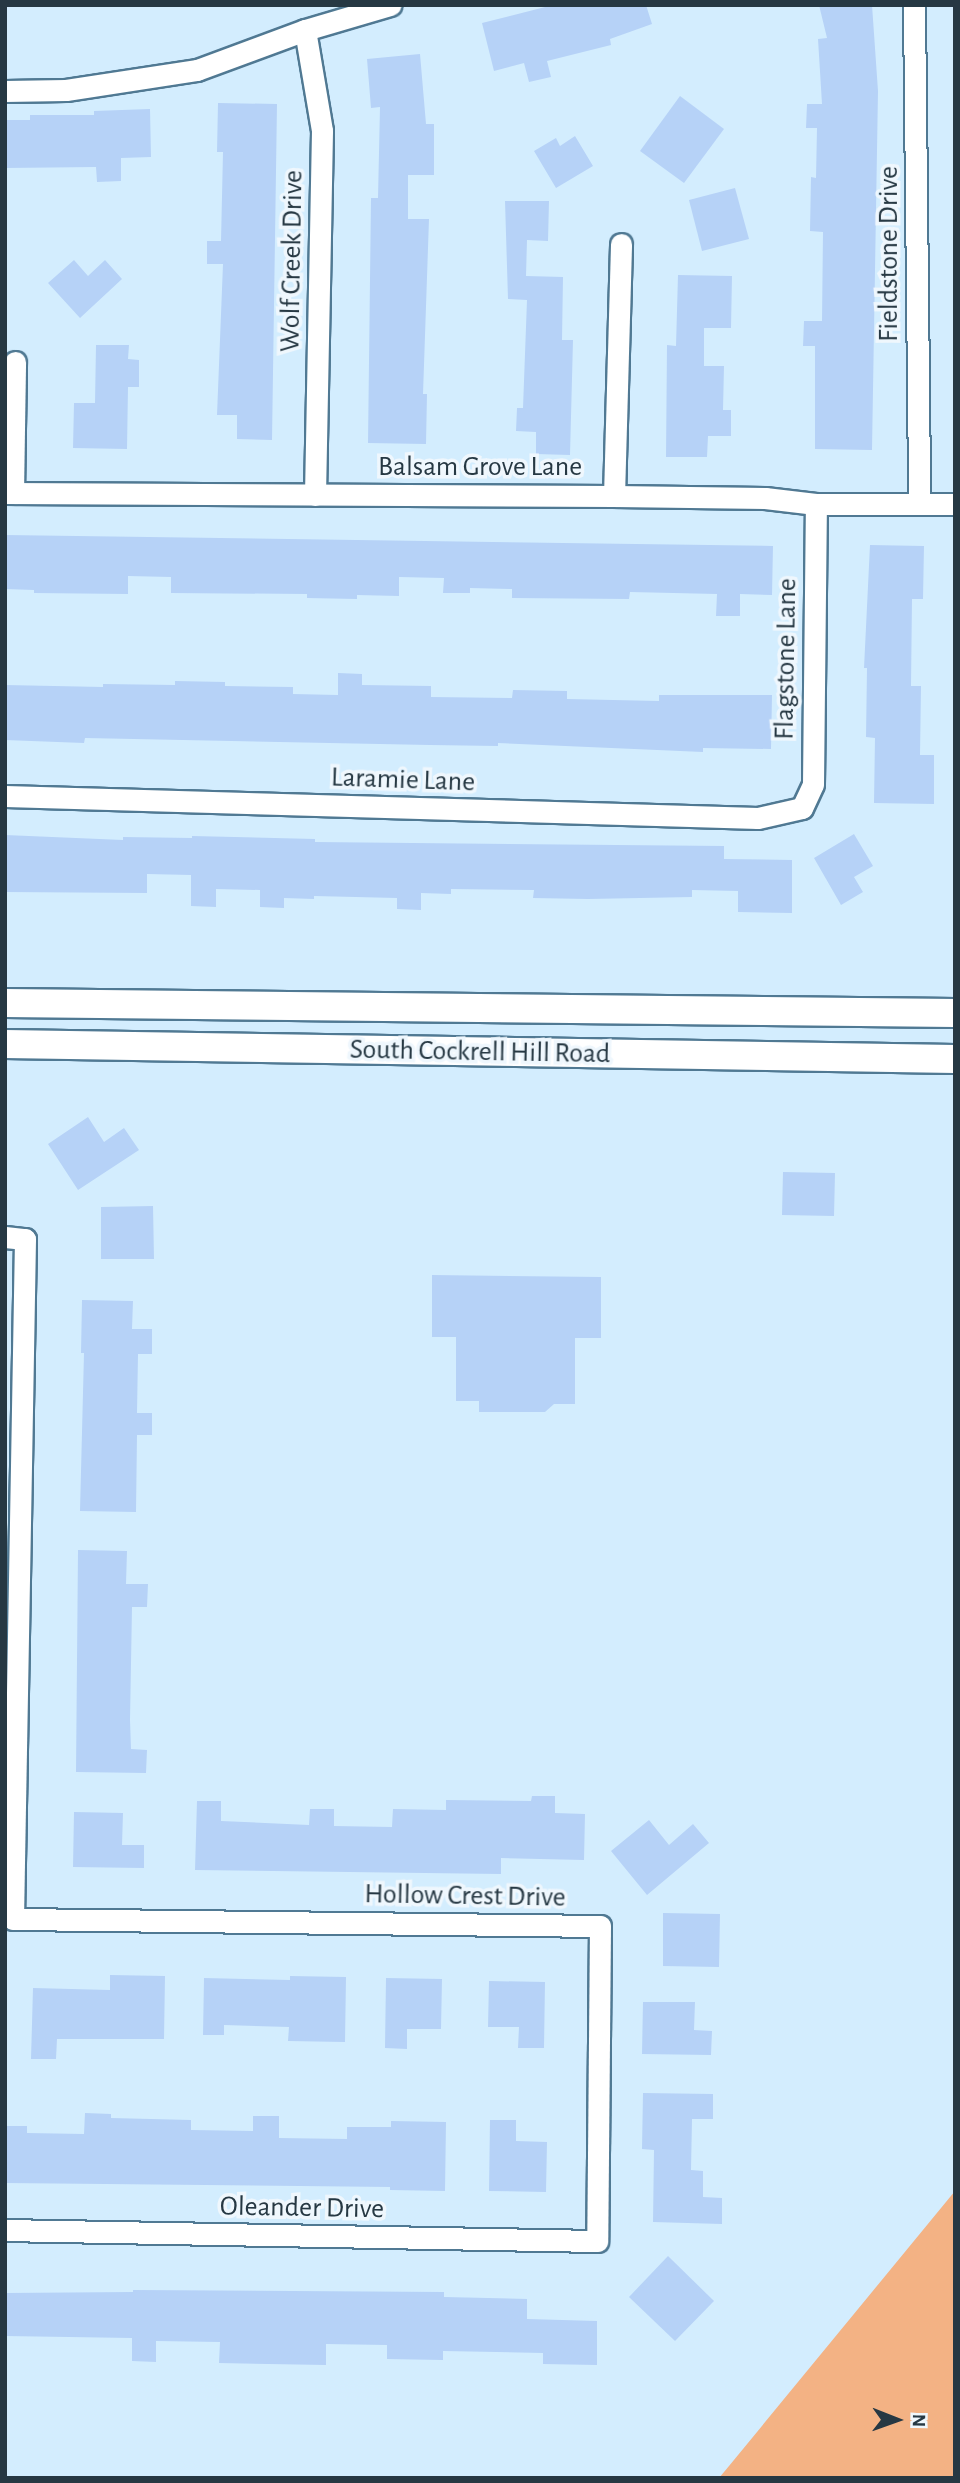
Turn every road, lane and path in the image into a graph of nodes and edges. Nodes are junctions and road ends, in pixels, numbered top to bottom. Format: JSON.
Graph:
{"nodes":[{"id":1,"x":390,"y":5,"type":"edge"},
{"id":2,"x":914,"y":5,"type":"edge"},
{"id":3,"x":305,"y":30,"type":"junction"},
{"id":4,"x":5,"y":91,"type":"edge"},
{"id":5,"x":621,"y":244,"type":"dead end"},
{"id":6,"x":15,"y":362,"type":"dead end"},
{"id":7,"x":9,"y":493,"type":"edge"},
{"id":8,"x":315,"y":495,"type":"junction"},
{"id":9,"x":614,"y":495,"type":"junction"},
{"id":10,"x":919,"y":503,"type":"junction"},
{"id":11,"x":816,"y":504,"type":"junction"},
{"id":12,"x":955,"y":504,"type":"edge"},
{"id":13,"x":5,"y":796,"type":"edge"},
{"id":14,"x":797,"y":809,"type":"joint"},
{"id":15,"x":5,"y":1003,"type":"edge"},
{"id":16,"x":955,"y":1013,"type":"edge"},
{"id":17,"x":5,"y":1044,"type":"edge"},
{"id":18,"x":955,"y":1059,"type":"edge"},
{"id":19,"x":15,"y":1238,"type":"edge"},
{"id":20,"x":5,"y":2230,"type":"edge"},
{"id":21,"x":597,"y":2241,"type":"joint"}],
"edges":[{"from":1,"to":3,"type":"street"},
{"from":2,"to":10,"type":"street","name":"Fieldstone Drive"},
{"from":3,"to":4,"type":"street"},
{"from":3,"to":8,"type":"street","name":"Wolf Creek Drive"},
{"from":5,"to":9,"type":"street"},
{"from":6,"to":7,"type":"street"},
{"from":7,"to":8,"type":"street","name":"Balsam Grove Lane"},
{"from":8,"to":9,"type":"street","name":"Balsam Grove Lane"},
{"from":9,"to":11,"type":"street","name":"Balsam Grove Lane"},
{"from":10,"to":11,"type":"street","name":"Balsam Grove Lane"},
{"from":10,"to":12,"type":"street","name":"Balsam Grove Lane"},
{"from":11,"to":14,"type":"street","name":"Flagstone Lane"},
{"from":13,"to":14,"type":"street","name":"Laramie Lane"},
{"from":15,"to":16,"type":"main road","name":"South Cockrell Hill Road"},
{"from":17,"to":18,"type":"main road","name":"South Cockrell Hill Road"},
{"from":19,"to":21,"type":"street","name":"Hollow Crest Drive"},
{"from":20,"to":21,"type":"street","name":"Oleander Drive"}]}
